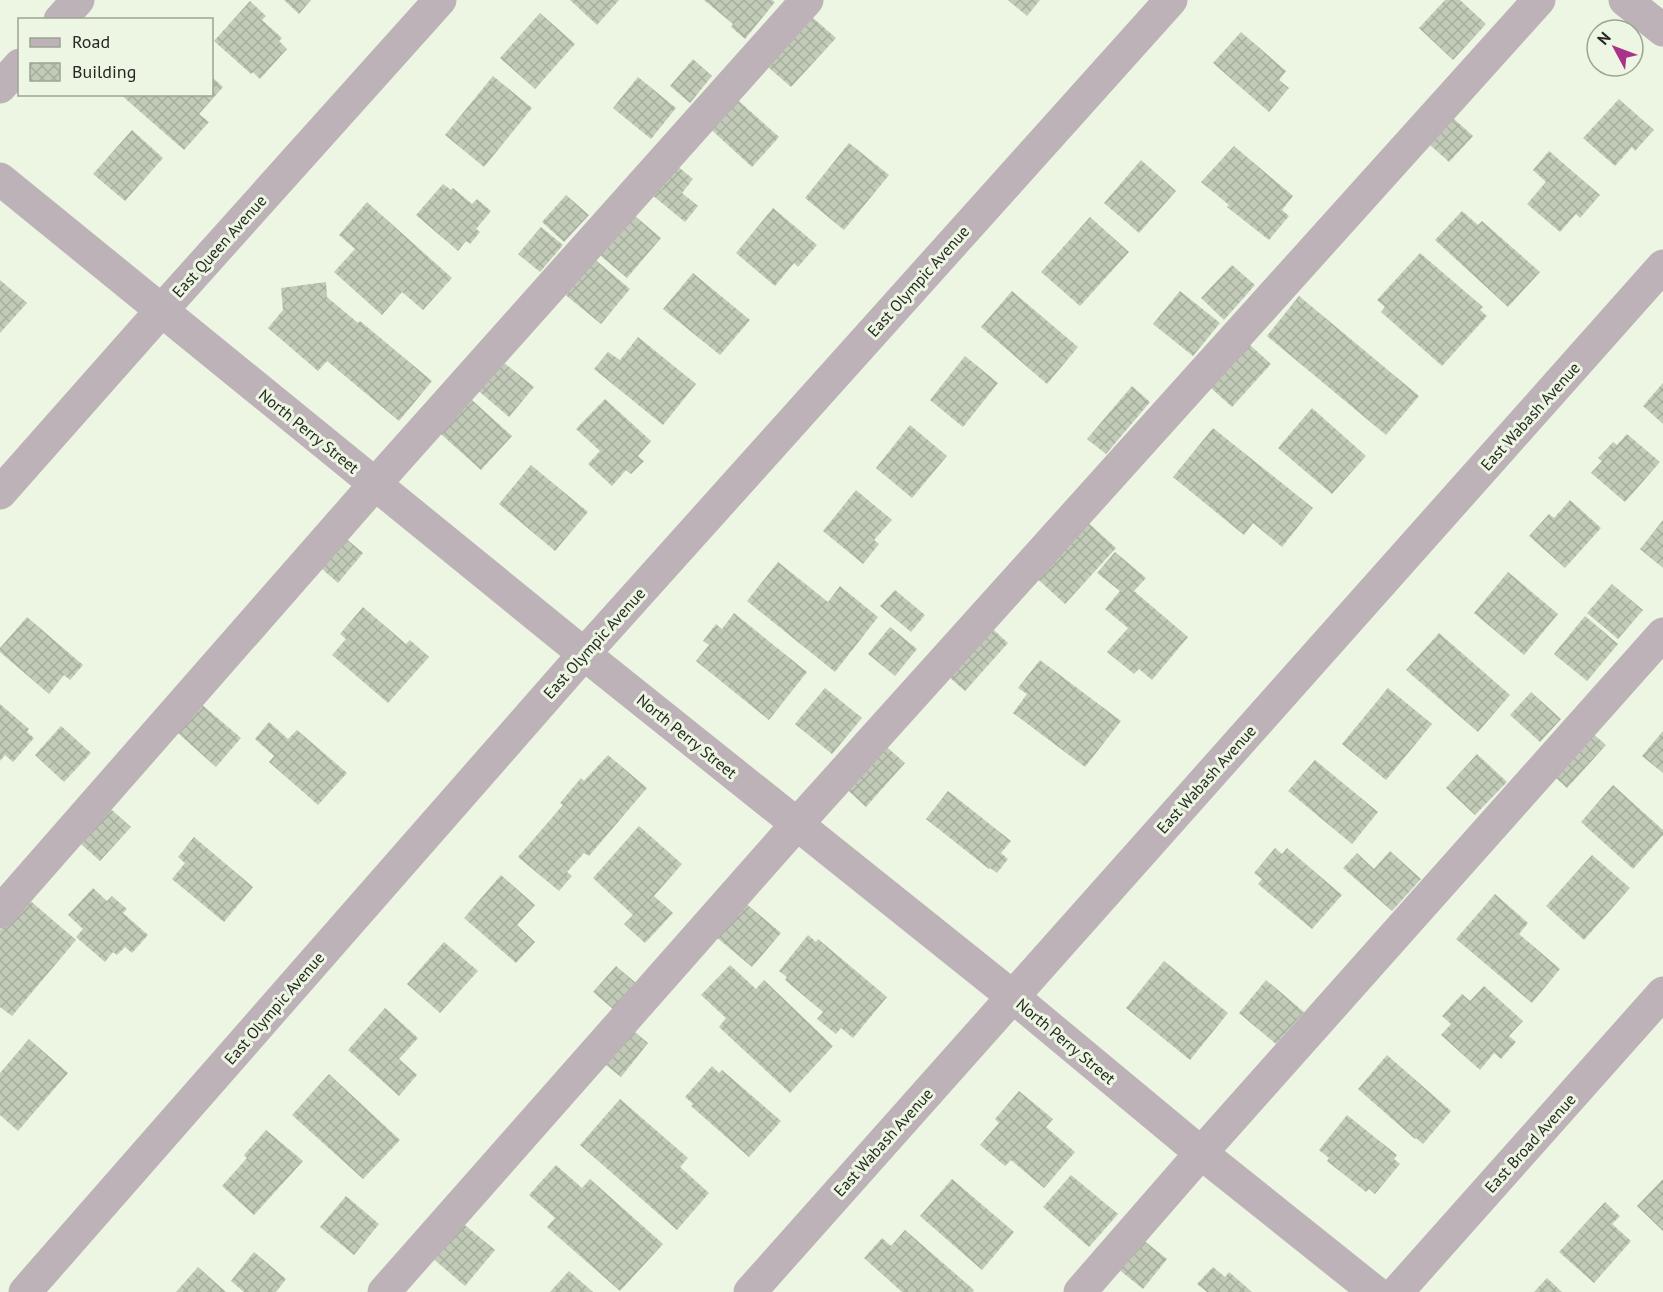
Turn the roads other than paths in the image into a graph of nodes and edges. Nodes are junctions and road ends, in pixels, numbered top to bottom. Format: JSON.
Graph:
{"nodes":[{"id":1,"x":78,"y":0,"type":"edge"},
{"id":2,"x":440,"y":0,"type":"edge"},
{"id":3,"x":807,"y":0,"type":"edge"},
{"id":4,"x":1170,"y":0,"type":"edge"},
{"id":5,"x":1539,"y":0,"type":"edge"},
{"id":6,"x":1625,"y":0,"type":"edge"},
{"id":7,"x":62,"y":18,"type":"edge"},
{"id":8,"x":1663,"y":30,"type":"edge"},
{"id":9,"x":18,"y":67,"type":"edge"},
{"id":10,"x":0,"y":87,"type":"edge"},
{"id":11,"x":0,"y":179,"type":"edge"},
{"id":12,"x":1663,"y":266,"type":"edge"},
{"id":13,"x":161,"y":310,"type":"junction"},
{"id":14,"x":375,"y":484,"type":"junction"},
{"id":15,"x":0,"y":493,"type":"edge"},
{"id":16,"x":1663,"y":634,"type":"edge"},
{"id":17,"x":584,"y":654,"type":"junction"},
{"id":18,"x":797,"y":824,"type":"junction"},
{"id":19,"x":0,"y":912,"type":"edge"},
{"id":20,"x":1663,"y":993,"type":"edge"},
{"id":21,"x":1012,"y":996,"type":"junction"},
{"id":22,"x":1201,"y":1153,"type":"junction"},
{"id":23,"x":25,"y":1292,"type":"edge"},
{"id":24,"x":384,"y":1292,"type":"edge"},
{"id":25,"x":750,"y":1292,"type":"edge"},
{"id":26,"x":1080,"y":1292,"type":"edge"},
{"id":27,"x":1374,"y":1292,"type":"edge"},
{"id":28,"x":1398,"y":1292,"type":"edge"}],
"edges":[{"from":1,"to":7,"type":"street"},
{"from":2,"to":13,"type":"street","name":"East Queen Avenue"},
{"from":3,"to":14,"type":"street"},
{"from":4,"to":17,"type":"street","name":"East Olympic Avenue"},
{"from":5,"to":18,"type":"street"},
{"from":6,"to":8,"type":"street"},
{"from":9,"to":10,"type":"street"},
{"from":11,"to":13,"type":"street","name":"North Perry Street"},
{"from":12,"to":21,"type":"street","name":"East Wabash Avenue"},
{"from":13,"to":14,"type":"street","name":"North Perry Street"},
{"from":13,"to":15,"type":"street","name":"East Queen Avenue"},
{"from":14,"to":17,"type":"street","name":"North Perry Street"},
{"from":14,"to":19,"type":"street"},
{"from":16,"to":22,"type":"street"},
{"from":17,"to":18,"type":"street","name":"North Perry Street"},
{"from":17,"to":23,"type":"street","name":"East Olympic Avenue"},
{"from":18,"to":21,"type":"street","name":"North Perry Street"},
{"from":18,"to":24,"type":"street"},
{"from":20,"to":28,"type":"street","name":"East Broad Avenue"},
{"from":21,"to":22,"type":"street","name":"North Perry Street"},
{"from":21,"to":25,"type":"street","name":"East Wabash Avenue"},
{"from":22,"to":26,"type":"street"},
{"from":22,"to":27,"type":"street","name":"North Perry Street"}]}
